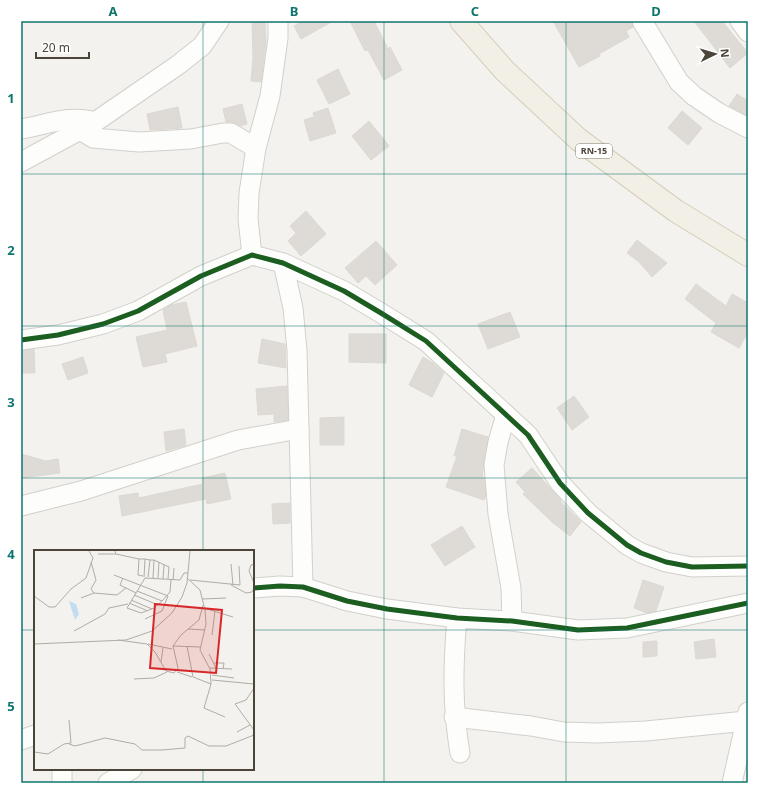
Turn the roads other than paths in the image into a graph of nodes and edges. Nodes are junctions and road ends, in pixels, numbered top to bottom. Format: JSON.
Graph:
{"nodes":[{"id":1,"x":219,"y":21,"type":"edge"},
{"id":2,"x":278,"y":21,"type":"edge"},
{"id":3,"x":461,"y":21,"type":"edge"},
{"id":4,"x":642,"y":21,"type":"edge"},
{"id":5,"x":740,"y":21,"type":"edge"},
{"id":6,"x":748,"y":32,"type":"edge"},
{"id":7,"x":88,"y":126,"type":"junction"},
{"id":8,"x":748,"y":128,"type":"edge"},
{"id":9,"x":21,"y":129,"type":"edge"},
{"id":10,"x":256,"y":148,"type":"junction"},
{"id":11,"x":21,"y":162,"type":"edge"},
{"id":12,"x":748,"y":255,"type":"edge"},
{"id":13,"x":252,"y":256,"type":"junction"},
{"id":14,"x":283,"y":263,"type":"junction"},
{"id":15,"x":21,"y":340,"type":"edge"},
{"id":16,"x":506,"y":415,"type":"junction"},
{"id":17,"x":299,"y":429,"type":"junction"},
{"id":18,"x":21,"y":506,"type":"edge"},
{"id":19,"x":748,"y":566,"type":"edge"},
{"id":20,"x":254,"y":588,"type":"edge"},
{"id":21,"x":303,"y":588,"type":"junction"},
{"id":22,"x":748,"y":603,"type":"edge"},
{"id":23,"x":457,"y":618,"type":"junction"},
{"id":24,"x":512,"y":620,"type":"junction"},
{"id":25,"x":454,"y":717,"type":"junction"},
{"id":26,"x":747,"y":717,"type":"edge"},
{"id":27,"x":34,"y":734,"type":"edge"},
{"id":28,"x":21,"y":740,"type":"edge"},
{"id":29,"x":460,"y":753,"type":"dead end"},
{"id":30,"x":62,"y":770,"type":"edge"},
{"id":31,"x":130,"y":775,"type":"edge"},
{"id":32,"x":62,"y":783,"type":"edge"},
{"id":33,"x":108,"y":783,"type":"edge"},
{"id":34,"x":732,"y":783,"type":"edge"}],
"edges":[{"from":1,"to":7,"type":"street"},
{"from":2,"to":10,"type":"street"},
{"from":3,"to":12,"type":"main road","number":"RN-15"},
{"from":4,"to":8,"type":"street"},
{"from":5,"to":6,"type":"street"},
{"from":7,"to":9,"type":"street"},
{"from":7,"to":10,"type":"street"},
{"from":7,"to":11,"type":"street"},
{"from":10,"to":13,"type":"street"},
{"from":13,"to":14,"type":"street"},
{"from":13,"to":15,"type":"street"},
{"from":14,"to":16,"type":"street"},
{"from":14,"to":17,"type":"street"},
{"from":16,"to":19,"type":"street"},
{"from":16,"to":24,"type":"street"},
{"from":17,"to":18,"type":"street"},
{"from":17,"to":21,"type":"street"},
{"from":20,"to":21,"type":"street"},
{"from":21,"to":23,"type":"street"},
{"from":22,"to":24,"type":"street"},
{"from":23,"to":24,"type":"street"},
{"from":23,"to":25,"type":"street"},
{"from":25,"to":26,"type":"street"},
{"from":25,"to":29,"type":"street"},
{"from":26,"to":34,"type":"street"},
{"from":27,"to":28,"type":"street"},
{"from":30,"to":32,"type":"street"},
{"from":31,"to":33,"type":"street"}]}
